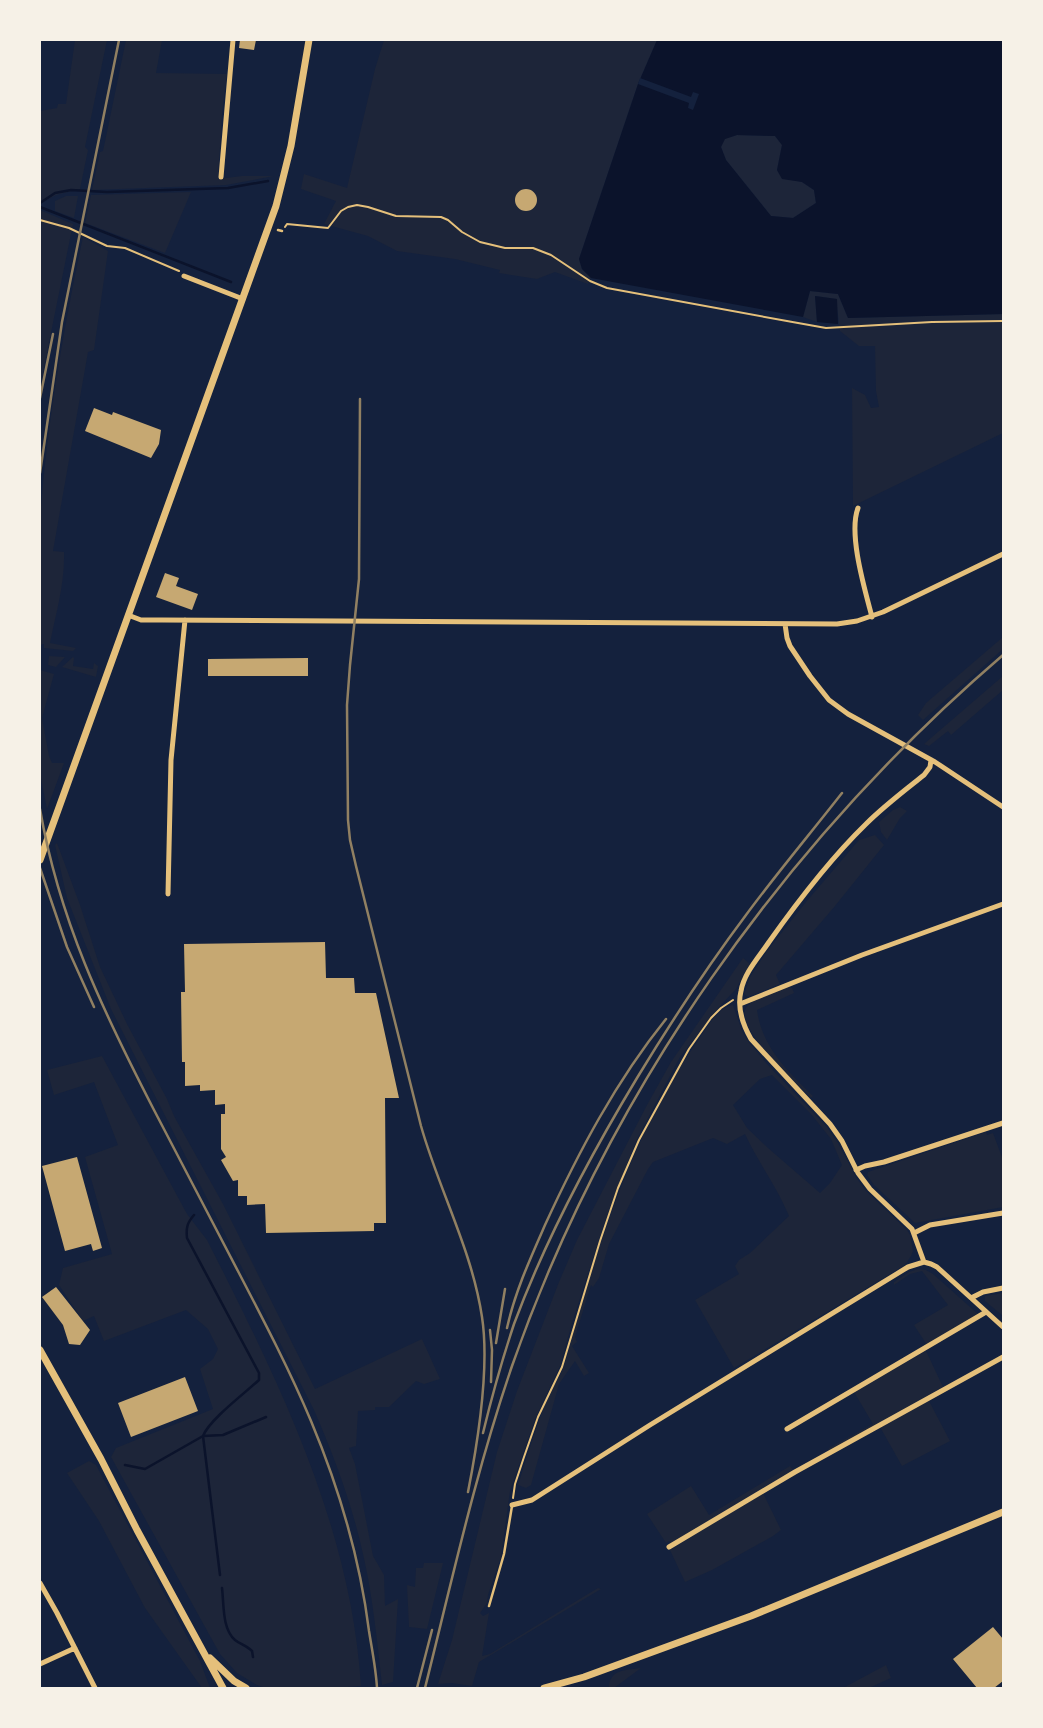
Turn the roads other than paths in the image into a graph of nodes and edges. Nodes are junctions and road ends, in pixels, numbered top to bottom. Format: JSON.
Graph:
{"nodes":[{"id":1,"x":233,"y":40,"type":"edge"},
{"id":2,"x":309,"y":40,"type":"edge"},
{"id":3,"x":221,"y":176,"type":"dead end"},
{"id":4,"x":184,"y":276,"type":"road end"},
{"id":5,"x":243,"y":299,"type":"junction"},
{"id":6,"x":858,"y":508,"type":"dead end"},
{"id":7,"x":1003,"y":554,"type":"edge"},
{"id":8,"x":128,"y":615,"type":"junction"},
{"id":9,"x":872,"y":617,"type":"junction"},
{"id":10,"x":185,"y":620,"type":"junction"},
{"id":11,"x":785,"y":624,"type":"junction"},
{"id":12,"x":931,"y":760,"type":"junction"},
{"id":13,"x":1003,"y":807,"type":"edge"},
{"id":14,"x":40,"y":860,"type":"edge"},
{"id":15,"x":168,"y":894,"type":"dead end"},
{"id":16,"x":1003,"y":904,"type":"edge"},
{"id":17,"x":740,"y":1004,"type":"junction"},
{"id":18,"x":1003,"y":1123,"type":"edge"},
{"id":19,"x":856,"y":1170,"type":"junction"},
{"id":20,"x":1003,"y":1214,"type":"edge"},
{"id":21,"x":914,"y":1233,"type":"junction"},
{"id":22,"x":924,"y":1262,"type":"junction"},
{"id":23,"x":1003,"y":1288,"type":"edge"},
{"id":24,"x":971,"y":1298,"type":"junction"},
{"id":25,"x":986,"y":1312,"type":"junction"},
{"id":26,"x":1003,"y":1327,"type":"edge"},
{"id":27,"x":40,"y":1350,"type":"edge"},
{"id":28,"x":1003,"y":1357,"type":"edge"},
{"id":29,"x":786,"y":1429,"type":"dead end"},
{"id":30,"x":512,"y":1505,"type":"joint"},
{"id":31,"x":1003,"y":1512,"type":"edge"},
{"id":32,"x":669,"y":1547,"type":"dead end"},
{"id":33,"x":40,"y":1583,"type":"edge"},
{"id":34,"x":489,"y":1606,"type":"dead end"},
{"id":35,"x":75,"y":1648,"type":"junction"},
{"id":36,"x":206,"y":1655,"type":"junction"},
{"id":37,"x":40,"y":1664,"type":"edge"},
{"id":38,"x":217,"y":1676,"type":"junction"},
{"id":39,"x":95,"y":1688,"type":"edge"},
{"id":40,"x":217,"y":1688,"type":"edge"},
{"id":41,"x":223,"y":1688,"type":"edge"},
{"id":42,"x":246,"y":1688,"type":"edge"},
{"id":43,"x":544,"y":1688,"type":"edge"}],
"edges":[{"from":1,"to":3,"type":"street"},
{"from":2,"to":5,"type":"main road"},
{"from":4,"to":5,"type":"street"},
{"from":5,"to":8,"type":"main road"},
{"from":6,"to":9,"type":"street"},
{"from":7,"to":9,"type":"street"},
{"from":8,"to":10,"type":"street"},
{"from":8,"to":14,"type":"main road"},
{"from":9,"to":11,"type":"street"},
{"from":10,"to":11,"type":"street"},
{"from":10,"to":15,"type":"street"},
{"from":11,"to":12,"type":"street"},
{"from":12,"to":13,"type":"street"},
{"from":12,"to":17,"type":"street"},
{"from":16,"to":17,"type":"street"},
{"from":17,"to":19,"type":"street"},
{"from":18,"to":19,"type":"street"},
{"from":19,"to":21,"type":"street"},
{"from":20,"to":21,"type":"street"},
{"from":21,"to":22,"type":"street"},
{"from":22,"to":24,"type":"street"},
{"from":22,"to":30,"type":"street"},
{"from":23,"to":24,"type":"street"},
{"from":24,"to":25,"type":"street"},
{"from":25,"to":26,"type":"street"},
{"from":25,"to":29,"type":"street"},
{"from":27,"to":36,"type":"main road"},
{"from":28,"to":32,"type":"street"},
{"from":30,"to":34,"type":"lane"},
{"from":31,"to":43,"type":"main road"},
{"from":33,"to":35,"type":"street"},
{"from":35,"to":37,"type":"street"},
{"from":35,"to":39,"type":"street"},
{"from":36,"to":38,"type":"main road"},
{"from":36,"to":42,"type":"main road"},
{"from":38,"to":40,"type":"main road"},
{"from":38,"to":41,"type":"main road"}]}
